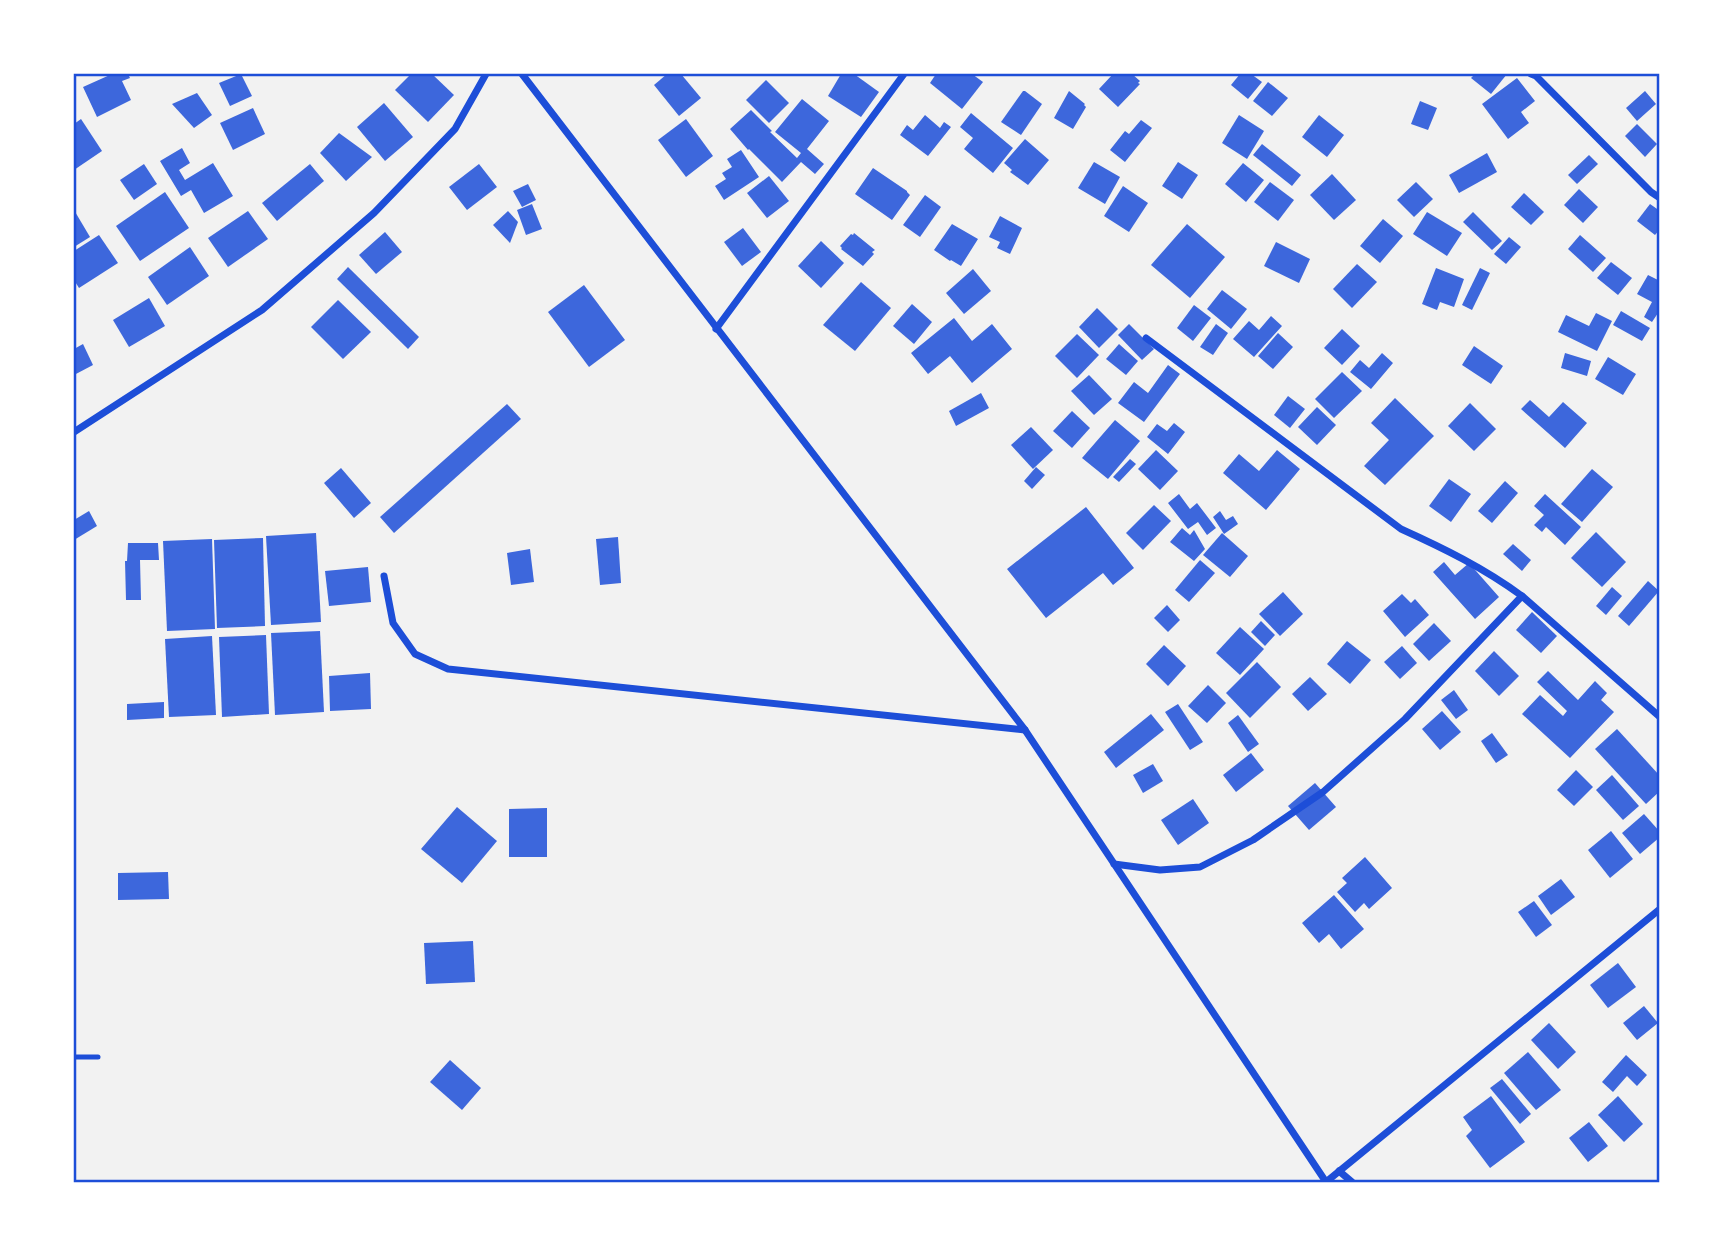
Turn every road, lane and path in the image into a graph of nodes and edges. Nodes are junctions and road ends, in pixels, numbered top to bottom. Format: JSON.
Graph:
{"nodes":[{"id":1,"x":486,"y":74,"type":"edge"},
{"id":2,"x":522,"y":74,"type":"edge"},
{"id":3,"x":904,"y":74,"type":"edge"},
{"id":4,"x":1531,"y":74,"type":"edge"},
{"id":5,"x":1660,"y":198,"type":"edge"},
{"id":6,"x":716,"y":329,"type":"junction"},
{"id":7,"x":1146,"y":338,"type":"dead end"},
{"id":8,"x":74,"y":432,"type":"edge"},
{"id":9,"x":384,"y":576,"type":"dead end"},
{"id":10,"x":1522,"y":596,"type":"junction"},
{"id":11,"x":1660,"y":717,"type":"edge"},
{"id":12,"x":1026,"y":730,"type":"junction"},
{"id":13,"x":1114,"y":864,"type":"junction"},
{"id":14,"x":1660,"y":909,"type":"edge"},
{"id":15,"x":98,"y":1056,"type":"dead end"},
{"id":16,"x":74,"y":1057,"type":"edge"},
{"id":17,"x":1339,"y":1171,"type":"junction"},
{"id":18,"x":1326,"y":1182,"type":"edge"},
{"id":19,"x":1352,"y":1182,"type":"edge"}],
"edges":[{"from":1,"to":8,"type":"street"},
{"from":2,"to":6,"type":"street"},
{"from":3,"to":6,"type":"street"},
{"from":4,"to":5,"type":"street"},
{"from":6,"to":12,"type":"street"},
{"from":7,"to":10,"type":"street"},
{"from":9,"to":12,"type":"street"},
{"from":10,"to":11,"type":"street"},
{"from":10,"to":13,"type":"street"},
{"from":12,"to":13,"type":"street"},
{"from":13,"to":18,"type":"street"},
{"from":14,"to":17,"type":"street"},
{"from":15,"to":16,"type":"lane"},
{"from":17,"to":18,"type":"street"},
{"from":17,"to":19,"type":"street"}]}
